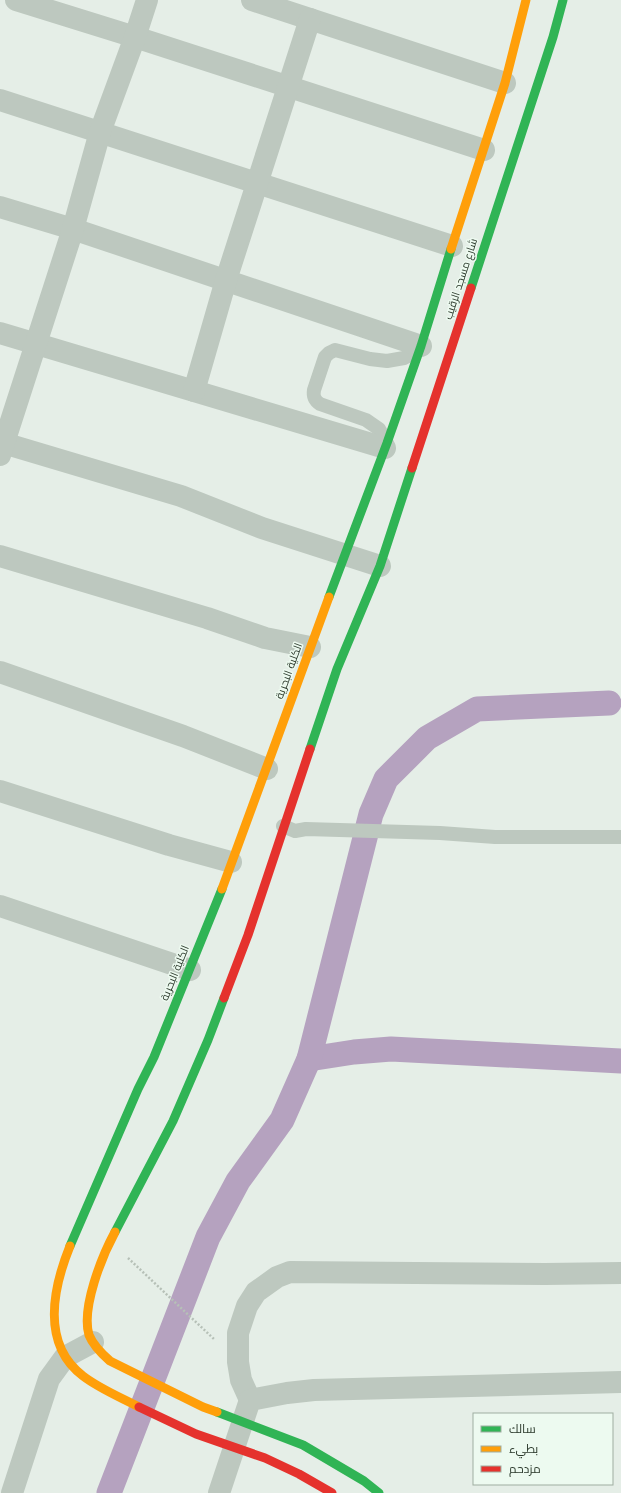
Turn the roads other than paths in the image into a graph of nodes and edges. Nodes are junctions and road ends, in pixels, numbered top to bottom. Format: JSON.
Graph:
{"nodes":[{"id":1,"x":16,"y":0,"type":"edge"},
{"id":2,"x":147,"y":0,"type":"edge"},
{"id":3,"x":252,"y":0,"type":"edge"},
{"id":4,"x":526,"y":0,"type":"edge"},
{"id":5,"x":563,"y":0,"type":"edge"},
{"id":6,"x":310,"y":19,"type":"junction"},
{"id":7,"x":135,"y":37,"type":"junction"},
{"id":8,"x":504,"y":83,"type":"junction"},
{"id":9,"x":288,"y":86,"type":"junction"},
{"id":10,"x":0,"y":100,"type":"edge"},
{"id":11,"x":100,"y":132,"type":"junction"},
{"id":12,"x":484,"y":150,"type":"junction"},
{"id":13,"x":257,"y":184,"type":"junction"},
{"id":14,"x":0,"y":207,"type":"edge"},
{"id":15,"x":74,"y":229,"type":"junction"},
{"id":16,"x":452,"y":246,"type":"junction"},
{"id":17,"x":226,"y":280,"type":"junction"},
{"id":18,"x":0,"y":333,"type":"edge"},
{"id":19,"x":36,"y":344,"type":"junction"},
{"id":20,"x":420,"y":348,"type":"junction"},
{"id":21,"x":194,"y":391,"type":"junction"},
{"id":22,"x":386,"y":445,"type":"junction"},
{"id":23,"x":1,"y":447,"type":"edge"},
{"id":24,"x":345,"y":554,"type":"junction"},
{"id":25,"x":0,"y":556,"type":"edge"},
{"id":26,"x":380,"y":566,"type":"junction"},
{"id":27,"x":310,"y":647,"type":"junction"},
{"id":28,"x":0,"y":672,"type":"edge"},
{"id":29,"x":267,"y":769,"type":"junction"},
{"id":30,"x":0,"y":791,"type":"edge"},
{"id":31,"x":283,"y":826,"type":"junction"},
{"id":32,"x":621,"y":837,"type":"edge"},
{"id":33,"x":232,"y":862,"type":"junction"},
{"id":34,"x":0,"y":906,"type":"edge"},
{"id":35,"x":190,"y":970,"type":"junction"},
{"id":36,"x":621,"y":1273,"type":"edge"},
{"id":37,"x":93,"y":1342,"type":"junction"},
{"id":38,"x":65,"y":1357,"type":"junction"},
{"id":39,"x":621,"y":1382,"type":"edge"},
{"id":40,"x":250,"y":1400,"type":"junction"},
{"id":41,"x":243,"y":1422,"type":"junction"},
{"id":42,"x":235,"y":1448,"type":"junction"},
{"id":43,"x":12,"y":1493,"type":"edge"},
{"id":44,"x":219,"y":1493,"type":"edge"},
{"id":45,"x":332,"y":1493,"type":"edge"},
{"id":46,"x":379,"y":1493,"type":"edge"}],
"edges":[{"from":1,"to":7,"type":"street"},
{"from":2,"to":7,"type":"street"},
{"from":3,"to":6,"type":"street"},
{"from":4,"to":8,"type":"main road","name":"شارع مسجد الرقيب"},
{"from":5,"to":26,"type":"main road","name":"شارع مسجد الرقيب"},
{"from":6,"to":8,"type":"street"},
{"from":6,"to":9,"type":"street"},
{"from":7,"to":9,"type":"street"},
{"from":7,"to":11,"type":"street"},
{"from":8,"to":12,"type":"main road","name":"شارع مسجد الرقيب"},
{"from":9,"to":12,"type":"street"},
{"from":9,"to":13,"type":"street"},
{"from":10,"to":11,"type":"street"},
{"from":11,"to":13,"type":"street"},
{"from":11,"to":15,"type":"street"},
{"from":12,"to":16,"type":"main road","name":"شارع مسجد الرقيب"},
{"from":13,"to":16,"type":"street"},
{"from":13,"to":17,"type":"street"},
{"from":14,"to":15,"type":"street"},
{"from":15,"to":17,"type":"street"},
{"from":15,"to":19,"type":"street"},
{"from":16,"to":20,"type":"main road","name":"شارع مسجد الرقيب"},
{"from":17,"to":20,"type":"street"},
{"from":17,"to":21,"type":"street"},
{"from":18,"to":19,"type":"street"},
{"from":19,"to":21,"type":"street"},
{"from":19,"to":23,"type":"street"},
{"from":20,"to":22,"type":"main road","name":"شارع مسجد الرقيب"},
{"from":20,"to":22,"type":"lane"},
{"from":21,"to":22,"type":"street"},
{"from":22,"to":24,"type":"main road","name":"شارع مسجد الرقيب"},
{"from":23,"to":24,"type":"street"},
{"from":24,"to":26,"type":"street"},
{"from":24,"to":27,"type":"main road","name":"الكلية البحرية"},
{"from":25,"to":27,"type":"street"},
{"from":26,"to":31,"type":"main road"},
{"from":27,"to":29,"type":"main road","name":"الكلية البحرية"},
{"from":28,"to":29,"type":"street"},
{"from":29,"to":33,"type":"main road","name":"الكلية البحرية"},
{"from":30,"to":33,"type":"street"},
{"from":31,"to":32,"type":"lane"},
{"from":31,"to":37,"type":"main road"},
{"from":33,"to":35,"type":"main road","name":"الكلية البحرية"},
{"from":34,"to":35,"type":"street"},
{"from":35,"to":38,"type":"main road","name":"الكلية البحرية"},
{"from":36,"to":40,"type":"street"},
{"from":37,"to":38,"type":"street"},
{"from":37,"to":41,"type":"main road"},
{"from":38,"to":42,"type":"main road","name":"الكلية البحرية"},
{"from":38,"to":43,"type":"street"},
{"from":39,"to":40,"type":"street"},
{"from":40,"to":41,"type":"street"},
{"from":41,"to":42,"type":"street"},
{"from":41,"to":46,"type":"main road"},
{"from":42,"to":44,"type":"street"},
{"from":42,"to":45,"type":"main road","name":"الكلية البحرية"}]}
